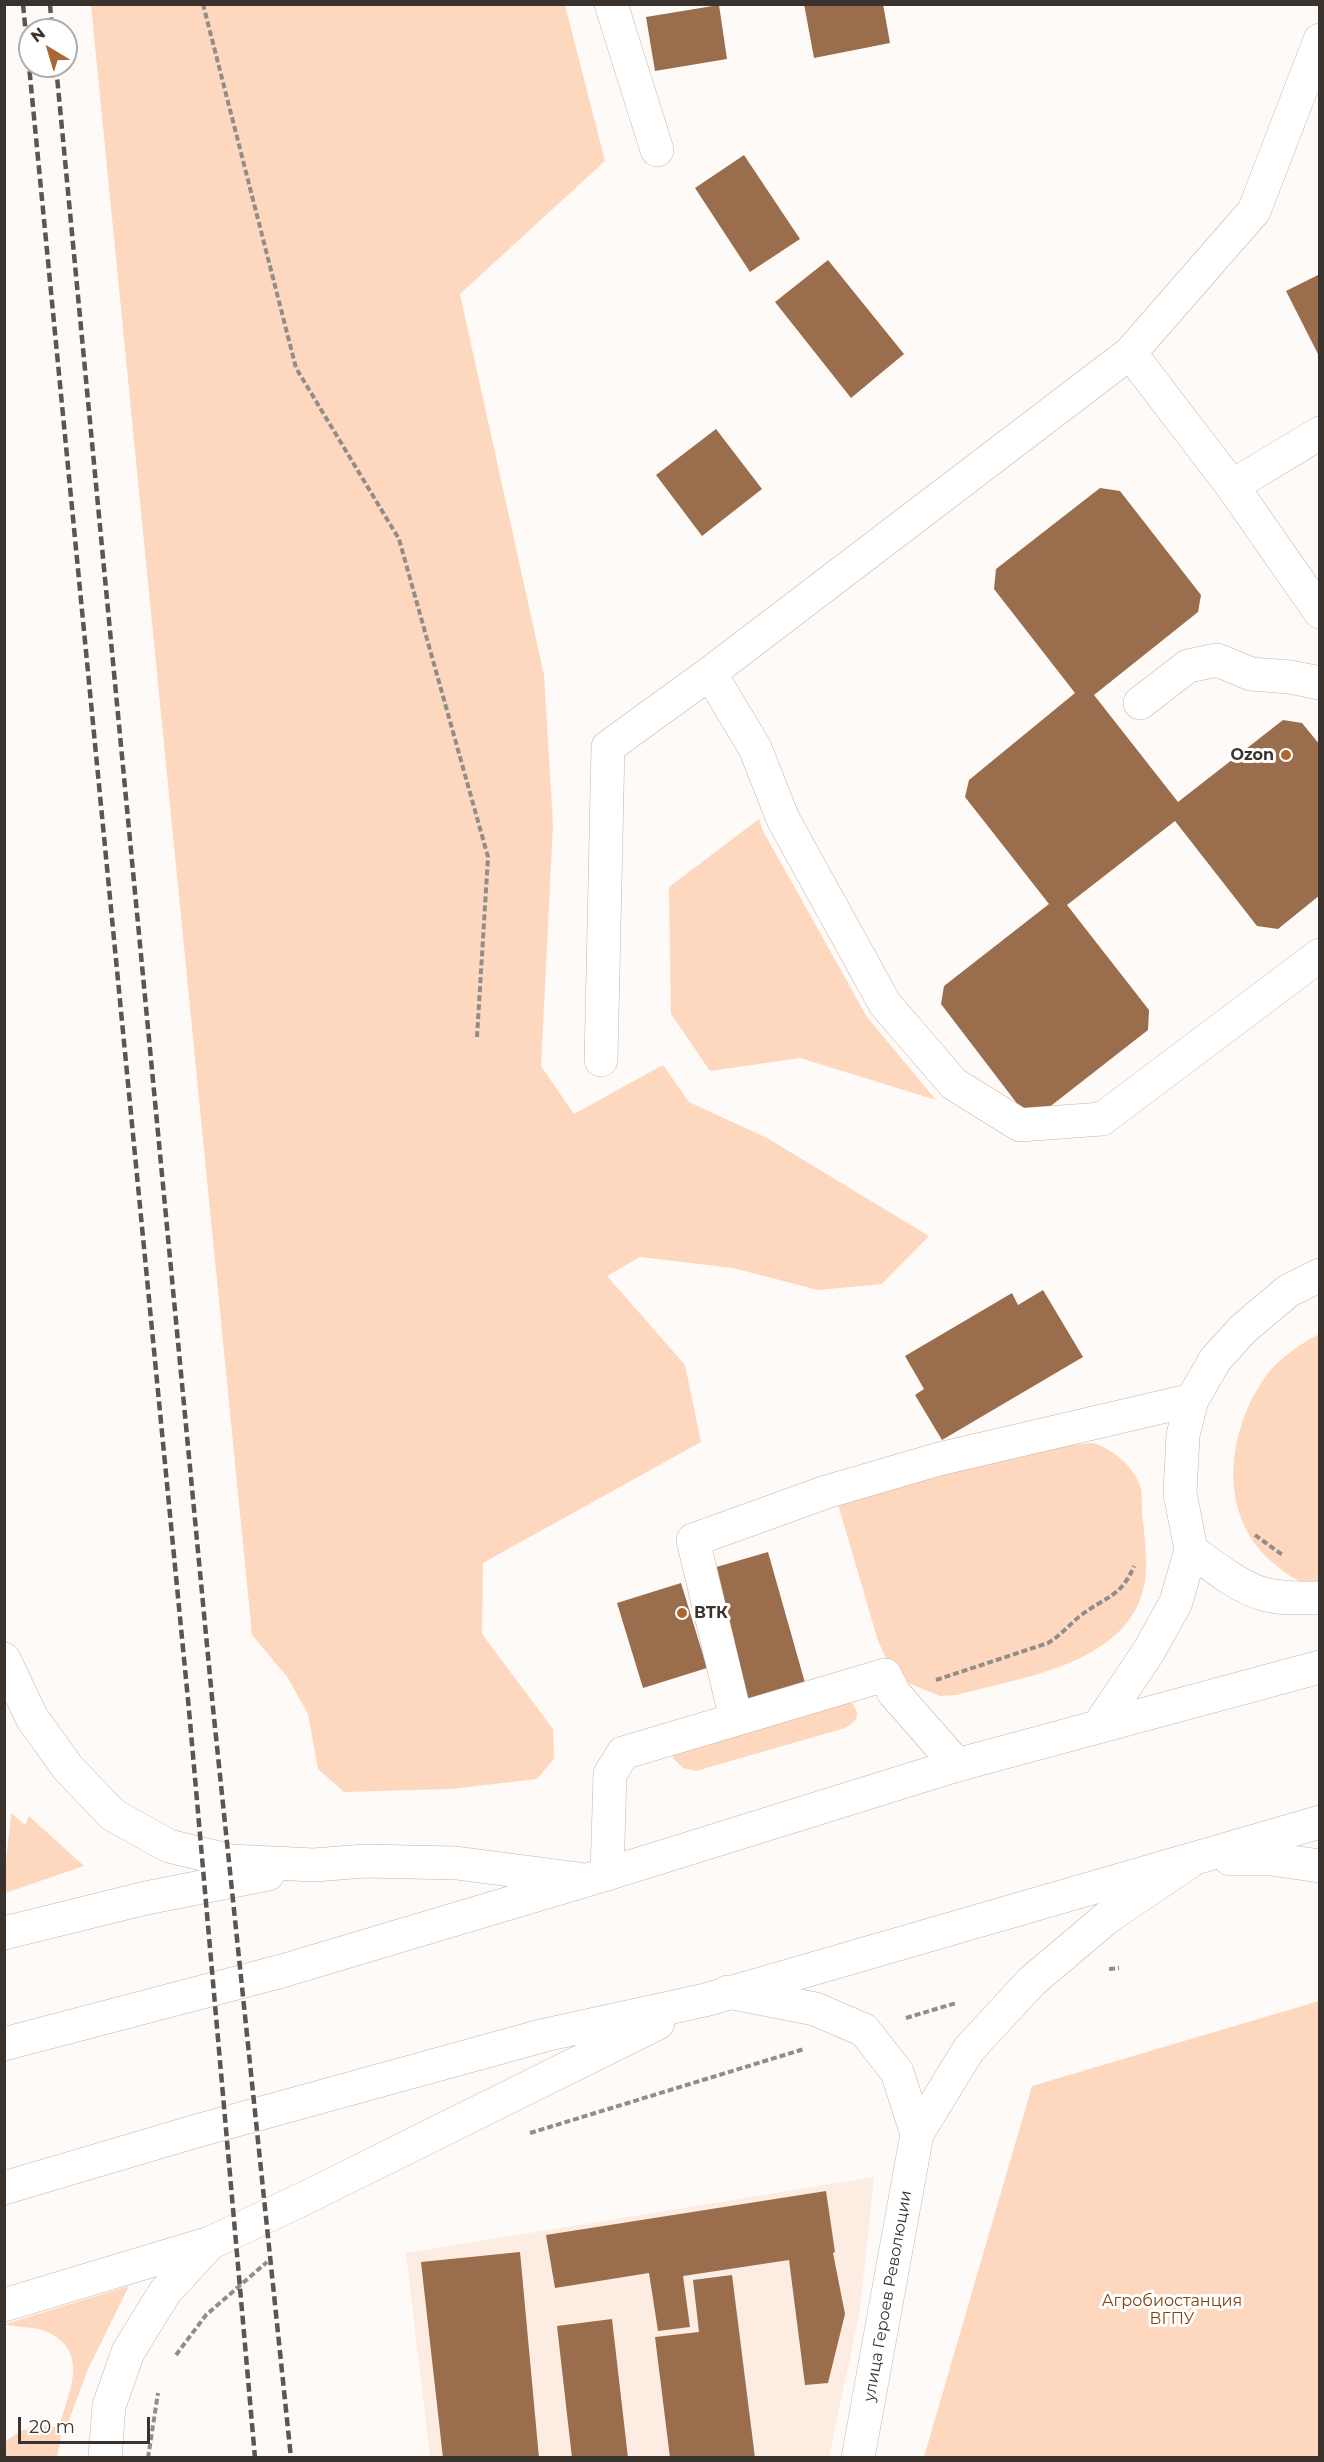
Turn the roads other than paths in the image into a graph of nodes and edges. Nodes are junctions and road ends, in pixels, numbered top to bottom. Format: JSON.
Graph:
{"nodes":[{"id":1,"x":611,"y":4,"type":"edge"},
{"id":2,"x":1320,"y":40,"type":"edge"},
{"id":3,"x":657,"y":150,"type":"dead end"},
{"id":4,"x":1130,"y":353,"type":"junction"},
{"id":5,"x":1320,"y":433,"type":"edge"},
{"id":6,"x":1232,"y":486,"type":"junction"},
{"id":7,"x":1320,"y":612,"type":"edge"},
{"id":8,"x":710,"y":673,"type":"junction"},
{"id":9,"x":1320,"y":683,"type":"edge"},
{"id":10,"x":1140,"y":703,"type":"dead end"},
{"id":11,"x":1320,"y":955,"type":"edge"},
{"id":12,"x":601,"y":1060,"type":"dead end"},
{"id":13,"x":1320,"y":1275,"type":"edge"},
{"id":14,"x":1192,"y":1400,"type":"junction"},
{"id":15,"x":1191,"y":1550,"type":"junction"},
{"id":16,"x":1320,"y":1599,"type":"edge"},
{"id":17,"x":4,"y":1659,"type":"edge"},
{"id":18,"x":1320,"y":1667,"type":"edge"},
{"id":19,"x":736,"y":1719,"type":"junction"},
{"id":20,"x":1098,"y":1727,"type":"junction"},
{"id":21,"x":957,"y":1765,"type":"junction"},
{"id":22,"x":1320,"y":1822,"type":"edge"},
{"id":23,"x":1196,"y":1859,"type":"junction"},
{"id":24,"x":314,"y":1864,"type":"junction"},
{"id":25,"x":1320,"y":1866,"type":"edge"},
{"id":26,"x":597,"y":1877,"type":"junction"},
{"id":27,"x":4,"y":1933,"type":"edge"},
{"id":28,"x":716,"y":1996,"type":"junction"},
{"id":29,"x":4,"y":2044,"type":"edge"},
{"id":30,"x":917,"y":2134,"type":"junction"},
{"id":31,"x":4,"y":2188,"type":"edge"},
{"id":32,"x":210,"y":2243,"type":"junction"},
{"id":33,"x":4,"y":2305,"type":"edge"},
{"id":34,"x":105,"y":2457,"type":"edge"},
{"id":35,"x":858,"y":2457,"type":"edge"}],
"edges":[{"from":1,"to":3,"type":"main road"},
{"from":2,"to":4,"type":"main road"},
{"from":4,"to":6,"type":"main road"},
{"from":4,"to":8,"type":"main road"},
{"from":5,"to":6,"type":"main road"},
{"from":6,"to":7,"type":"main road"},
{"from":8,"to":11,"type":"main road"},
{"from":8,"to":12,"type":"main road"},
{"from":9,"to":10,"type":"main road"},
{"from":13,"to":14,"type":"main road"},
{"from":14,"to":15,"type":"main road"},
{"from":14,"to":19,"type":"main road"},
{"from":15,"to":16,"type":"main road"},
{"from":15,"to":20,"type":"main road"},
{"from":17,"to":24,"type":"main road"},
{"from":18,"to":20,"type":"main road"},
{"from":19,"to":21,"type":"main road"},
{"from":19,"to":26,"type":"main road"},
{"from":20,"to":21,"type":"main road"},
{"from":21,"to":26,"type":"main road"},
{"from":22,"to":23,"type":"main road"},
{"from":23,"to":25,"type":"main road"},
{"from":23,"to":28,"type":"main road"},
{"from":23,"to":30,"type":"main road"},
{"from":24,"to":26,"type":"main road"},
{"from":24,"to":27,"type":"main road"},
{"from":26,"to":29,"type":"main road"},
{"from":28,"to":30,"type":"main road"},
{"from":28,"to":31,"type":"main road"},
{"from":28,"to":32,"type":"main road"},
{"from":30,"to":35,"type":"main road","name":"улица Героев Революции"},
{"from":32,"to":33,"type":"main road"},
{"from":32,"to":34,"type":"main road"}]}
